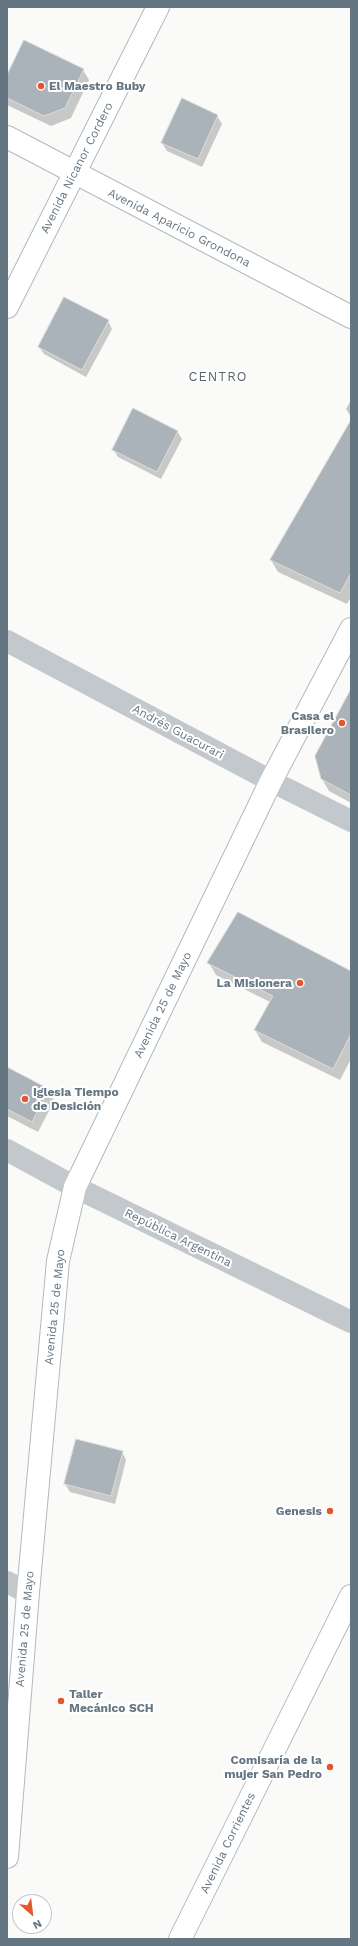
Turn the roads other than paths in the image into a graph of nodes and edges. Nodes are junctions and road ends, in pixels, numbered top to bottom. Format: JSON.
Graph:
{"nodes":[{"id":1,"x":158,"y":7,"type":"edge"},
{"id":2,"x":7,"y":138,"type":"edge"},
{"id":3,"x":75,"y":174,"type":"junction"},
{"id":4,"x":7,"y":307,"type":"edge"},
{"id":5,"x":351,"y":317,"type":"edge"},
{"id":6,"x":351,"y":629,"type":"edge"},
{"id":7,"x":7,"y":641,"type":"edge"},
{"id":8,"x":271,"y":782,"type":"junction"},
{"id":9,"x":351,"y":821,"type":"edge"},
{"id":10,"x":7,"y":1150,"type":"edge"},
{"id":11,"x":75,"y":1187,"type":"junction"},
{"id":12,"x":351,"y":1322,"type":"edge"},
{"id":13,"x":7,"y":1582,"type":"edge"},
{"id":14,"x":28,"y":1593,"type":"junction"},
{"id":15,"x":351,"y":1596,"type":"edge"},
{"id":16,"x":7,"y":1857,"type":"edge"},
{"id":17,"x":180,"y":1939,"type":"edge"}],
"edges":[{"from":1,"to":3,"type":"main road","name":"Avenida Nicanor Cordero"},
{"from":2,"to":3,"type":"main road","name":"Avenida Aparicio Grondona"},
{"from":3,"to":4,"type":"main road","name":"Avenida Nicanor Cordero"},
{"from":3,"to":5,"type":"main road","name":"Avenida Aparicio Grondona"},
{"from":6,"to":8,"type":"main road","name":"Avenida 25 de Mayo"},
{"from":7,"to":8,"type":"street","name":"Andrés Guacurari"},
{"from":8,"to":9,"type":"street","name":"Andrés Guacurari"},
{"from":8,"to":11,"type":"main road","name":"Avenida 25 de Mayo"},
{"from":10,"to":11,"type":"street","name":"República Argentina"},
{"from":11,"to":12,"type":"street","name":"República Argentina"},
{"from":11,"to":14,"type":"main road","name":"Avenida 25 de Mayo"},
{"from":13,"to":14,"type":"street"},
{"from":14,"to":16,"type":"main road","name":"Avenida 25 de Mayo"},
{"from":15,"to":17,"type":"main road","name":"Avenida Corrientes"}]}
